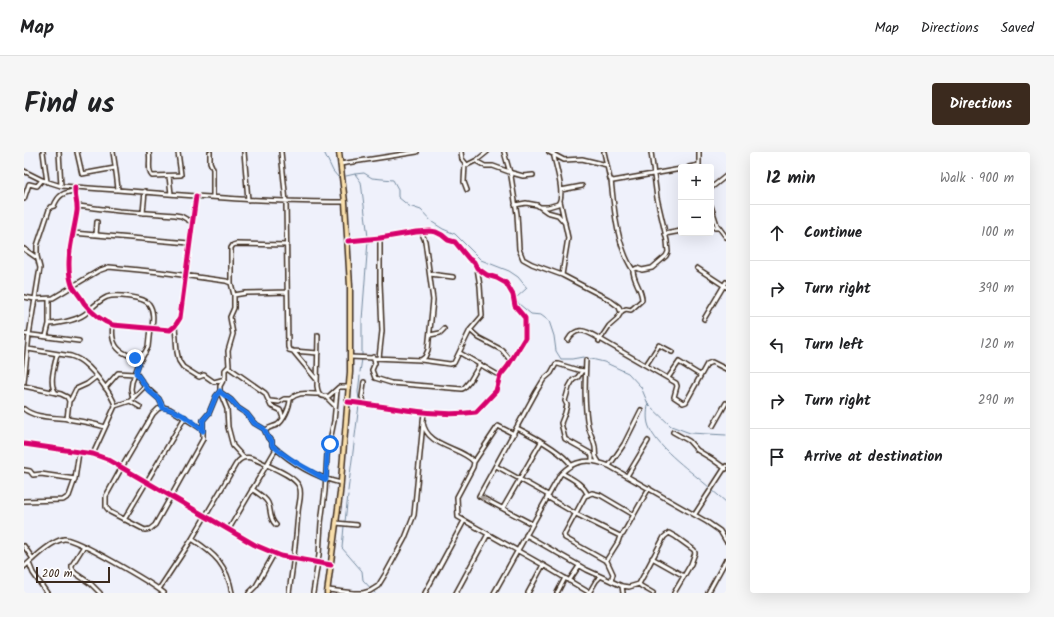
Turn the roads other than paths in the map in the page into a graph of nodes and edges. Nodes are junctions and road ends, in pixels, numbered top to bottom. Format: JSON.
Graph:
{"nodes":[{"id":1,"x":43,"y":152,"type":"edge"},
{"id":2,"x":59,"y":152,"type":"edge"},
{"id":3,"x":77,"y":152,"type":"edge"},
{"id":4,"x":113,"y":152,"type":"edge"},
{"id":5,"x":148,"y":152,"type":"edge"},
{"id":6,"x":178,"y":152,"type":"edge"},
{"id":7,"x":210,"y":152,"type":"edge"},
{"id":8,"x":244,"y":152,"type":"edge"},
{"id":9,"x":281,"y":152,"type":"edge"},
{"id":10,"x":339,"y":152,"type":"edge"},
{"id":11,"x":417,"y":152,"type":"edge"},
{"id":12,"x":460,"y":152,"type":"edge"},
{"id":13,"x":487,"y":152,"type":"edge"},
{"id":14,"x":504,"y":152,"type":"edge"},
{"id":15,"x":549,"y":152,"type":"edge"},
{"id":16,"x":604,"y":152,"type":"edge"},
{"id":17,"x":651,"y":152,"type":"edge"},
{"id":18,"x":699,"y":152,"type":"edge"},
{"id":19,"x":554,"y":154,"type":"edge"},
{"id":20,"x":476,"y":161,"type":"junction"},
{"id":21,"x":340,"y":164,"type":"junction"},
{"id":22,"x":465,"y":164,"type":"junction"},
{"id":23,"x":700,"y":164,"type":"edge"},
{"id":24,"x":607,"y":166,"type":"junction"},
{"id":25,"x":115,"y":168,"type":"junction"},
{"id":26,"x":678,"y":169,"type":"edge"},
{"id":27,"x":24,"y":171,"type":"edge"},
{"id":28,"x":510,"y":173,"type":"junction"},
{"id":29,"x":654,"y":174,"type":"junction"},
{"id":30,"x":533,"y":175,"type":"dead end"},
{"id":31,"x":169,"y":176,"type":"junction"},
{"id":32,"x":726,"y":176,"type":"edge"},
{"id":33,"x":42,"y":180,"type":"junction"},
{"id":34,"x":611,"y":180,"type":"junction"},
{"id":35,"x":47,"y":182,"type":"junction"},
{"id":36,"x":60,"y":186,"type":"junction"},
{"id":37,"x":582,"y":186,"type":"dead end"},
{"id":38,"x":714,"y":186,"type":"edge"},
{"id":39,"x":24,"y":189,"type":"edge"},
{"id":40,"x":75,"y":189,"type":"junction"},
{"id":41,"x":118,"y":190,"type":"junction"},
{"id":42,"x":467,"y":190,"type":"dead end"},
{"id":43,"x":561,"y":190,"type":"junction"},
{"id":44,"x":27,"y":192,"type":"junction"},
{"id":45,"x":145,"y":192,"type":"junction"},
{"id":46,"x":171,"y":194,"type":"junction"},
{"id":47,"x":196,"y":196,"type":"junction"},
{"id":48,"x":213,"y":197,"type":"junction"},
{"id":49,"x":24,"y":199,"type":"edge"},
{"id":50,"x":248,"y":200,"type":"junction"},
{"id":51,"x":560,"y":201,"type":"junction"},
{"id":52,"x":286,"y":202,"type":"junction"},
{"id":53,"x":344,"y":202,"type":"junction"},
{"id":54,"x":515,"y":205,"type":"junction"},
{"id":55,"x":78,"y":206,"type":"junction"},
{"id":56,"x":540,"y":207,"type":"junction"},
{"id":57,"x":143,"y":213,"type":"junction"},
{"id":58,"x":714,"y":216,"type":"edge"},
{"id":59,"x":98,"y":222,"type":"dead end"},
{"id":60,"x":193,"y":223,"type":"junction"},
{"id":61,"x":565,"y":223,"type":"junction"},
{"id":62,"x":714,"y":227,"type":"edge"},
{"id":63,"x":719,"y":228,"type":"junction"},
{"id":64,"x":421,"y":232,"type":"junction"},
{"id":65,"x":678,"y":232,"type":"edge"},
{"id":66,"x":73,"y":233,"type":"junction"},
{"id":67,"x":665,"y":234,"type":"junction"},
{"id":68,"x":96,"y":235,"type":"junction"},
{"id":69,"x":726,"y":237,"type":"edge"},
{"id":70,"x":380,"y":238,"type":"junction"},
{"id":71,"x":348,"y":241,"type":"junction"},
{"id":72,"x":189,"y":243,"type":"junction"},
{"id":73,"x":287,"y":245,"type":"junction"},
{"id":74,"x":24,"y":248,"type":"edge"},
{"id":75,"x":38,"y":258,"type":"junction"},
{"id":76,"x":476,"y":268,"type":"junction"},
{"id":77,"x":697,"y":268,"type":"dead end"},
{"id":78,"x":430,"y":274,"type":"junction"},
{"id":79,"x":562,"y":275,"type":"junction"},
{"id":80,"x":185,"y":276,"type":"junction"},
{"id":81,"x":453,"y":277,"type":"dead end"},
{"id":82,"x":231,"y":283,"type":"junction"},
{"id":83,"x":725,"y":284,"type":"edge"},
{"id":84,"x":73,"y":287,"type":"junction"},
{"id":85,"x":287,"y":292,"type":"junction"},
{"id":86,"x":642,"y":293,"type":"junction"},
{"id":87,"x":234,"y":295,"type":"junction"},
{"id":88,"x":24,"y":297,"type":"edge"},
{"id":89,"x":35,"y":299,"type":"junction"},
{"id":90,"x":49,"y":299,"type":"junction"},
{"id":91,"x":89,"y":309,"type":"junction"},
{"id":92,"x":622,"y":311,"type":"junction"},
{"id":93,"x":704,"y":319,"type":"dead end"},
{"id":94,"x":49,"y":324,"type":"junction"},
{"id":95,"x":113,"y":325,"type":"junction"},
{"id":96,"x":175,"y":326,"type":"junction"},
{"id":97,"x":151,"y":328,"type":"junction"},
{"id":98,"x":444,"y":329,"type":"dead end"},
{"id":99,"x":470,"y":330,"type":"junction"},
{"id":100,"x":24,"y":334,"type":"edge"},
{"id":101,"x":29,"y":335,"type":"junction"},
{"id":102,"x":318,"y":335,"type":"dead end"},
{"id":103,"x":430,"y":335,"type":"junction"},
{"id":104,"x":46,"y":336,"type":"junction"},
{"id":105,"x":568,"y":340,"type":"dead end"},
{"id":106,"x":600,"y":340,"type":"junction"},
{"id":107,"x":79,"y":341,"type":"dead end"},
{"id":108,"x":28,"y":349,"type":"junction"},
{"id":109,"x":293,"y":352,"type":"junction"},
{"id":110,"x":672,"y":352,"type":"dead end"},
{"id":111,"x":146,"y":353,"type":"junction"},
{"id":112,"x":318,"y":353,"type":"junction"},
{"id":113,"x":460,"y":353,"type":"junction"},
{"id":114,"x":57,"y":354,"type":"junction"},
{"id":115,"x":130,"y":356,"type":"junction"},
{"id":116,"x":350,"y":357,"type":"junction"},
{"id":117,"x":373,"y":357,"type":"junction"},
{"id":118,"x":379,"y":358,"type":"junction"},
{"id":119,"x":421,"y":360,"type":"junction"},
{"id":120,"x":586,"y":360,"type":"dead end"},
{"id":121,"x":510,"y":362,"type":"junction"},
{"id":122,"x":139,"y":363,"type":"junction"},
{"id":123,"x":480,"y":364,"type":"junction"},
{"id":124,"x":646,"y":365,"type":"junction"},
{"id":125,"x":228,"y":367,"type":"junction"},
{"id":126,"x":726,"y":369,"type":"edge"},
{"id":127,"x":583,"y":371,"type":"junction"},
{"id":128,"x":135,"y":374,"type":"junction"},
{"id":129,"x":700,"y":375,"type":"junction"},
{"id":130,"x":500,"y":376,"type":"junction"},
{"id":131,"x":96,"y":377,"type":"junction"},
{"id":132,"x":668,"y":378,"type":"junction"},
{"id":133,"x":224,"y":379,"type":"junction"},
{"id":134,"x":317,"y":380,"type":"junction"},
{"id":135,"x":24,"y":382,"type":"edge"},
{"id":136,"x":214,"y":382,"type":"junction"},
{"id":137,"x":364,"y":382,"type":"dead end"},
{"id":138,"x":24,"y":386,"type":"edge"},
{"id":139,"x":145,"y":386,"type":"junction"},
{"id":140,"x":349,"y":387,"type":"junction"},
{"id":141,"x":105,"y":388,"type":"junction"},
{"id":142,"x":220,"y":391,"type":"junction"},
{"id":143,"x":337,"y":391,"type":"junction"},
{"id":144,"x":56,"y":393,"type":"junction"},
{"id":145,"x":318,"y":394,"type":"junction"},
{"id":146,"x":326,"y":397,"type":"junction"},
{"id":147,"x":290,"y":399,"type":"junction"},
{"id":148,"x":131,"y":400,"type":"junction"},
{"id":149,"x":69,"y":401,"type":"junction"},
{"id":150,"x":270,"y":401,"type":"junction"},
{"id":151,"x":348,"y":402,"type":"junction"},
{"id":152,"x":726,"y":403,"type":"edge"},
{"id":153,"x":365,"y":404,"type":"junction"},
{"id":154,"x":115,"y":406,"type":"junction"},
{"id":155,"x":335,"y":406,"type":"junction"},
{"id":156,"x":140,"y":407,"type":"dead end"},
{"id":157,"x":163,"y":408,"type":"junction"},
{"id":158,"x":24,"y":410,"type":"edge"},
{"id":159,"x":641,"y":410,"type":"dead end"},
{"id":160,"x":424,"y":413,"type":"junction"},
{"id":161,"x":185,"y":417,"type":"junction"},
{"id":162,"x":283,"y":418,"type":"junction"},
{"id":163,"x":67,"y":419,"type":"junction"},
{"id":164,"x":423,"y":423,"type":"junction"},
{"id":165,"x":713,"y":426,"type":"dead end"},
{"id":166,"x":105,"y":427,"type":"junction"},
{"id":167,"x":517,"y":428,"type":"junction"},
{"id":168,"x":266,"y":430,"type":"junction"},
{"id":169,"x":203,"y":431,"type":"junction"},
{"id":170,"x":673,"y":432,"type":"dead end"},
{"id":171,"x":514,"y":434,"type":"junction"},
{"id":172,"x":648,"y":441,"type":"dead end"},
{"id":173,"x":541,"y":442,"type":"junction"},
{"id":174,"x":24,"y":444,"type":"edge"},
{"id":175,"x":276,"y":449,"type":"junction"},
{"id":176,"x":79,"y":452,"type":"junction"},
{"id":177,"x":93,"y":454,"type":"junction"},
{"id":178,"x":243,"y":457,"type":"junction"},
{"id":179,"x":592,"y":461,"type":"junction"},
{"id":180,"x":474,"y":462,"type":"junction"},
{"id":181,"x":599,"y":462,"type":"junction"},
{"id":182,"x":267,"y":465,"type":"junction"},
{"id":183,"x":571,"y":465,"type":"junction"},
{"id":184,"x":496,"y":466,"type":"junction"},
{"id":185,"x":608,"y":466,"type":"junction"},
{"id":186,"x":122,"y":467,"type":"junction"},
{"id":187,"x":725,"y":467,"type":"edge"},
{"id":188,"x":24,"y":470,"type":"edge"},
{"id":189,"x":562,"y":473,"type":"junction"},
{"id":190,"x":627,"y":476,"type":"junction"},
{"id":191,"x":75,"y":479,"type":"junction"},
{"id":192,"x":520,"y":479,"type":"junction"},
{"id":193,"x":326,"y":480,"type":"junction"},
{"id":194,"x":146,"y":482,"type":"junction"},
{"id":195,"x":341,"y":483,"type":"junction"},
{"id":196,"x":649,"y":488,"type":"junction"},
{"id":197,"x":252,"y":489,"type":"junction"},
{"id":198,"x":588,"y":495,"type":"junction"},
{"id":199,"x":547,"y":496,"type":"junction"},
{"id":200,"x":171,"y":497,"type":"junction"},
{"id":201,"x":24,"y":501,"type":"edge"},
{"id":202,"x":503,"y":508,"type":"junction"},
{"id":203,"x":576,"y":514,"type":"junction"},
{"id":204,"x":695,"y":514,"type":"junction"},
{"id":205,"x":206,"y":516,"type":"junction"},
{"id":206,"x":634,"y":516,"type":"junction"},
{"id":207,"x":124,"y":520,"type":"junction"},
{"id":208,"x":464,"y":521,"type":"junction"},
{"id":209,"x":338,"y":523,"type":"junction"},
{"id":210,"x":532,"y":524,"type":"junction"},
{"id":211,"x":276,"y":525,"type":"dead end"},
{"id":212,"x":357,"y":525,"type":"dead end"},
{"id":213,"x":229,"y":529,"type":"junction"},
{"id":214,"x":488,"y":534,"type":"junction"},
{"id":215,"x":526,"y":535,"type":"junction"},
{"id":216,"x":620,"y":536,"type":"junction"},
{"id":217,"x":192,"y":539,"type":"junction"},
{"id":218,"x":726,"y":541,"type":"edge"},
{"id":219,"x":24,"y":546,"type":"edge"},
{"id":220,"x":84,"y":546,"type":"junction"},
{"id":221,"x":517,"y":550,"type":"junction"},
{"id":222,"x":274,"y":554,"type":"junction"},
{"id":223,"x":652,"y":558,"type":"junction"},
{"id":224,"x":33,"y":559,"type":"junction"},
{"id":225,"x":294,"y":559,"type":"junction"},
{"id":226,"x":726,"y":560,"type":"edge"},
{"id":227,"x":607,"y":561,"type":"junction"},
{"id":228,"x":318,"y":562,"type":"junction"},
{"id":229,"x":29,"y":563,"type":"junction"},
{"id":230,"x":331,"y":565,"type":"junction"},
{"id":231,"x":543,"y":565,"type":"junction"},
{"id":232,"x":579,"y":566,"type":"junction"},
{"id":233,"x":725,"y":566,"type":"edge"},
{"id":234,"x":24,"y":567,"type":"edge"},
{"id":235,"x":684,"y":576,"type":"junction"},
{"id":236,"x":600,"y":577,"type":"junction"},
{"id":237,"x":565,"y":578,"type":"junction"},
{"id":238,"x":569,"y":581,"type":"junction"},
{"id":239,"x":611,"y":581,"type":"junction"},
{"id":240,"x":639,"y":584,"type":"junction"},
{"id":241,"x":622,"y":586,"type":"junction"},
{"id":242,"x":159,"y":589,"type":"junction"},
{"id":243,"x":328,"y":591,"type":"edge"},
{"id":244,"x":710,"y":592,"type":"edge"},
{"id":245,"x":47,"y":593,"type":"edge"},
{"id":246,"x":100,"y":593,"type":"edge"},
{"id":247,"x":164,"y":593,"type":"edge"},
{"id":248,"x":232,"y":593,"type":"edge"},
{"id":249,"x":250,"y":593,"type":"edge"},
{"id":250,"x":289,"y":593,"type":"edge"},
{"id":251,"x":313,"y":593,"type":"edge"},
{"id":252,"x":425,"y":593,"type":"edge"},
{"id":253,"x":456,"y":593,"type":"edge"},
{"id":254,"x":494,"y":593,"type":"edge"},
{"id":255,"x":528,"y":593,"type":"edge"},
{"id":256,"x":557,"y":593,"type":"edge"},
{"id":257,"x":589,"y":593,"type":"edge"},
{"id":258,"x":623,"y":593,"type":"edge"},
{"id":259,"x":653,"y":593,"type":"edge"},
{"id":260,"x":674,"y":593,"type":"edge"}],
"edges":[{"from":1,"to":35,"type":"street"},
{"from":2,"to":36,"type":"street"},
{"from":3,"to":25,"type":"street"},
{"from":4,"to":25,"type":"street"},
{"from":5,"to":31,"type":"street"},
{"from":6,"to":31,"type":"street"},
{"from":7,"to":48,"type":"street"},
{"from":8,"to":50,"type":"street"},
{"from":9,"to":52,"type":"street"},
{"from":10,"to":21,"type":"highway"},
{"from":11,"to":21,"type":"street"},
{"from":12,"to":22,"type":"street"},
{"from":13,"to":20,"type":"street"},
{"from":14,"to":28,"type":"street"},
{"from":15,"to":19,"type":"street"},
{"from":16,"to":24,"type":"street"},
{"from":17,"to":29,"type":"street"},
{"from":18,"to":23,"type":"street"},
{"from":19,"to":24,"type":"street"},
{"from":19,"to":43,"type":"street"},
{"from":20,"to":22,"type":"street"},
{"from":20,"to":28,"type":"street"},
{"from":21,"to":53,"type":"highway"},
{"from":22,"to":42,"type":"street"},
{"from":24,"to":34,"type":"street"},
{"from":25,"to":41,"type":"street"},
{"from":26,"to":29,"type":"street"},
{"from":27,"to":33,"type":"street"},
{"from":28,"to":30,"type":"street"},
{"from":28,"to":54,"type":"street"},
{"from":29,"to":34,"type":"street"},
{"from":29,"to":67,"type":"street"},
{"from":31,"to":46,"type":"street"},
{"from":32,"to":38,"type":"street"},
{"from":33,"to":35,"type":"street"},
{"from":33,"to":44,"type":"street"},
{"from":34,"to":86,"type":"street"},
{"from":35,"to":36,"type":"street"},
{"from":36,"to":40,"type":"street"},
{"from":37,"to":43,"type":"street"},
{"from":39,"to":44,"type":"street"},
{"from":40,"to":41,"type":"street"},
{"from":40,"to":55,"type":"street"},
{"from":40,"to":75,"type":"street"},
{"from":41,"to":45,"type":"street"},
{"from":43,"to":51,"type":"street"},
{"from":44,"to":49,"type":"street"},
{"from":45,"to":46,"type":"street"},
{"from":45,"to":57,"type":"street"},
{"from":46,"to":47,"type":"street"},
{"from":47,"to":48,"type":"street"},
{"from":47,"to":60,"type":"street"},
{"from":48,"to":50,"type":"street"},
{"from":50,"to":52,"type":"street"},
{"from":51,"to":56,"type":"street"},
{"from":51,"to":61,"type":"street"},
{"from":52,"to":53,"type":"street"},
{"from":52,"to":73,"type":"street"},
{"from":53,"to":71,"type":"highway"},
{"from":54,"to":56,"type":"street"},
{"from":54,"to":79,"type":"street"},
{"from":55,"to":57,"type":"street"},
{"from":55,"to":66,"type":"street"},
{"from":56,"to":61,"type":"street"},
{"from":57,"to":60,"type":"street"},
{"from":58,"to":63,"type":"street"},
{"from":59,"to":68,"type":"street"},
{"from":60,"to":72,"type":"street"},
{"from":61,"to":79,"type":"street"},
{"from":62,"to":63,"type":"street"},
{"from":63,"to":69,"type":"street"},
{"from":64,"to":70,"type":"street"},
{"from":64,"to":76,"type":"street"},
{"from":64,"to":78,"type":"street"},
{"from":65,"to":67,"type":"street"},
{"from":66,"to":68,"type":"street"},
{"from":66,"to":84,"type":"street"},
{"from":67,"to":86,"type":"street"},
{"from":68,"to":72,"type":"street"},
{"from":70,"to":71,"type":"street"},
{"from":70,"to":118,"type":"street"},
{"from":71,"to":116,"type":"highway"},
{"from":72,"to":80,"type":"street"},
{"from":73,"to":82,"type":"street"},
{"from":73,"to":85,"type":"street"},
{"from":74,"to":75,"type":"street"},
{"from":75,"to":89,"type":"street"},
{"from":76,"to":99,"type":"street"},
{"from":76,"to":121,"type":"street"},
{"from":77,"to":83,"type":"street"},
{"from":78,"to":81,"type":"street"},
{"from":78,"to":103,"type":"street"},
{"from":79,"to":92,"type":"street"},
{"from":80,"to":82,"type":"street"},
{"from":80,"to":84,"type":"street"},
{"from":80,"to":96,"type":"street"},
{"from":82,"to":87,"type":"street"},
{"from":83,"to":93,"type":"street"},
{"from":84,"to":90,"type":"street"},
{"from":84,"to":91,"type":"street"},
{"from":85,"to":87,"type":"street"},
{"from":85,"to":109,"type":"street"},
{"from":86,"to":92,"type":"street"},
{"from":87,"to":125,"type":"street"},
{"from":88,"to":89,"type":"street"},
{"from":89,"to":90,"type":"street"},
{"from":89,"to":101,"type":"street"},
{"from":90,"to":94,"type":"street"},
{"from":91,"to":94,"type":"street"},
{"from":91,"to":95,"type":"street"},
{"from":91,"to":97,"type":"street"},
{"from":92,"to":106,"type":"street"},
{"from":94,"to":104,"type":"street"},
{"from":95,"to":97,"type":"street"},
{"from":95,"to":115,"type":"street"},
{"from":96,"to":97,"type":"street"},
{"from":96,"to":136,"type":"street"},
{"from":97,"to":111,"type":"street"},
{"from":98,"to":103,"type":"street"},
{"from":99,"to":113,"type":"street"},
{"from":99,"to":121,"type":"street"},
{"from":100,"to":101,"type":"street"},
{"from":101,"to":104,"type":"street"},
{"from":101,"to":108,"type":"street"},
{"from":102,"to":112,"type":"street"},
{"from":103,"to":119,"type":"street"},
{"from":104,"to":107,"type":"street"},
{"from":105,"to":106,"type":"street"},
{"from":106,"to":124,"type":"street"},
{"from":108,"to":114,"type":"street"},
{"from":108,"to":135,"type":"street"},
{"from":109,"to":112,"type":"street"},
{"from":109,"to":134,"type":"street"},
{"from":110,"to":124,"type":"street"},
{"from":111,"to":115,"type":"street"},
{"from":111,"to":122,"type":"street"},
{"from":112,"to":134,"type":"street"},
{"from":113,"to":119,"type":"street"},
{"from":113,"to":123,"type":"street"},
{"from":114,"to":131,"type":"street"},
{"from":114,"to":144,"type":"street"},
{"from":115,"to":122,"type":"street"},
{"from":116,"to":117,"type":"street"},
{"from":116,"to":140,"type":"highway"},
{"from":117,"to":118,"type":"street"},
{"from":117,"to":123,"type":"street"},
{"from":118,"to":119,"type":"street"},
{"from":120,"to":127,"type":"street"},
{"from":121,"to":130,"type":"street"},
{"from":122,"to":128,"type":"street"},
{"from":123,"to":130,"type":"street"},
{"from":124,"to":132,"type":"street"},
{"from":125,"to":133,"type":"street"},
{"from":125,"to":150,"type":"street"},
{"from":126,"to":129,"type":"street"},
{"from":127,"to":167,"type":"street"},
{"from":127,"to":179,"type":"street"},
{"from":127,"to":181,"type":"street"},
{"from":128,"to":139,"type":"street"},
{"from":128,"to":141,"type":"street"},
{"from":128,"to":148,"type":"street"},
{"from":129,"to":132,"type":"street"},
{"from":129,"to":132,"type":"street"},
{"from":130,"to":160,"type":"street"},
{"from":131,"to":141,"type":"street"},
{"from":131,"to":149,"type":"street"},
{"from":133,"to":136,"type":"street"},
{"from":133,"to":142,"type":"street"},
{"from":134,"to":145,"type":"street"},
{"from":136,"to":142,"type":"street"},
{"from":137,"to":153,"type":"street"},
{"from":138,"to":144,"type":"street"},
{"from":139,"to":148,"type":"street"},
{"from":139,"to":157,"type":"street"},
{"from":140,"to":143,"type":"street"},
{"from":140,"to":151,"type":"highway"},
{"from":141,"to":154,"type":"street"},
{"from":142,"to":168,"type":"street"},
{"from":142,"to":169,"type":"street"},
{"from":142,"to":178,"type":"street"},
{"from":143,"to":146,"type":"street"},
{"from":143,"to":155,"type":"street"},
{"from":144,"to":149,"type":"street"},
{"from":145,"to":146,"type":"street"},
{"from":145,"to":147,"type":"street"},
{"from":146,"to":155,"type":"street"},
{"from":147,"to":150,"type":"street"},
{"from":147,"to":162,"type":"street"},
{"from":148,"to":154,"type":"street"},
{"from":148,"to":156,"type":"street"},
{"from":149,"to":163,"type":"street"},
{"from":150,"to":162,"type":"street"},
{"from":151,"to":153,"type":"street"},
{"from":151,"to":195,"type":"highway"},
{"from":152,"to":165,"type":"street"},
{"from":153,"to":160,"type":"street"},
{"from":154,"to":166,"type":"street"},
{"from":155,"to":193,"type":"street"},
{"from":157,"to":161,"type":"street"},
{"from":157,"to":186,"type":"street"},
{"from":158,"to":163,"type":"street"},
{"from":159,"to":185,"type":"street"},
{"from":160,"to":164,"type":"street"},
{"from":161,"to":169,"type":"street"},
{"from":161,"to":194,"type":"street"},
{"from":162,"to":168,"type":"street"},
{"from":163,"to":166,"type":"street"},
{"from":164,"to":180,"type":"street"},
{"from":164,"to":243,"type":"street"},
{"from":166,"to":177,"type":"street"},
{"from":167,"to":171,"type":"street"},
{"from":167,"to":173,"type":"street"},
{"from":168,"to":175,"type":"street"},
{"from":169,"to":200,"type":"street"},
{"from":170,"to":187,"type":"street"},
{"from":171,"to":180,"type":"street"},
{"from":171,"to":184,"type":"street"},
{"from":172,"to":190,"type":"street"},
{"from":173,"to":183,"type":"street"},
{"from":173,"to":192,"type":"street"},
{"from":174,"to":176,"type":"street"},
{"from":175,"to":182,"type":"street"},
{"from":175,"to":193,"type":"street"},
{"from":176,"to":177,"type":"street"},
{"from":176,"to":191,"type":"street"},
{"from":177,"to":186,"type":"street"},
{"from":178,"to":182,"type":"street"},
{"from":178,"to":205,"type":"street"},
{"from":179,"to":181,"type":"street"},
{"from":179,"to":183,"type":"street"},
{"from":180,"to":208,"type":"street"},
{"from":181,"to":185,"type":"street"},
{"from":182,"to":197,"type":"street"},
{"from":182,"to":225,"type":"street"},
{"from":183,"to":189,"type":"street"},
{"from":184,"to":192,"type":"street"},
{"from":202,"to":184,"type":"street","one_way":true},
{"from":185,"to":190,"type":"street"},
{"from":186,"to":194,"type":"street"},
{"from":186,"to":207,"type":"street"},
{"from":187,"to":204,"type":"street"},
{"from":188,"to":191,"type":"street"},
{"from":189,"to":198,"type":"street"},
{"from":189,"to":199,"type":"street"},
{"from":190,"to":196,"type":"street"},
{"from":191,"to":201,"type":"street"},
{"from":192,"to":199,"type":"street"},
{"from":192,"to":202,"type":"street"},
{"from":193,"to":195,"type":"street"},
{"from":193,"to":228,"type":"street"},
{"from":194,"to":200,"type":"street"},
{"from":194,"to":207,"type":"street"},
{"from":195,"to":209,"type":"highway"},
{"from":196,"to":204,"type":"street"},
{"from":196,"to":206,"type":"street"},
{"from":197,"to":211,"type":"street"},
{"from":197,"to":213,"type":"street"},
{"from":198,"to":203,"type":"street"},
{"from":198,"to":206,"type":"street"},
{"from":199,"to":203,"type":"street"},
{"from":199,"to":210,"type":"street"},
{"from":200,"to":205,"type":"street"},
{"from":200,"to":207,"type":"street"},
{"from":202,"to":210,"type":"street"},
{"from":203,"to":216,"type":"street"},
{"from":203,"to":227,"type":"street"},
{"from":204,"to":218,"type":"street"},
{"from":205,"to":213,"type":"street"},
{"from":205,"to":217,"type":"street"},
{"from":206,"to":216,"type":"street"},
{"from":208,"to":214,"type":"street"},
{"from":208,"to":252,"type":"street"},
{"from":209,"to":212,"type":"street"},
{"from":209,"to":230,"type":"highway"},
{"from":210,"to":215,"type":"street"},
{"from":213,"to":222,"type":"street"},
{"from":214,"to":221,"type":"street"},
{"from":214,"to":253,"type":"street"},
{"from":215,"to":221,"type":"street"},
{"from":215,"to":232,"type":"street"},
{"from":216,"to":227,"type":"street"},
{"from":217,"to":242,"type":"street"},
{"from":217,"to":248,"type":"street"},
{"from":219,"to":224,"type":"street"},
{"from":220,"to":224,"type":"street"},
{"from":220,"to":242,"type":"street"},
{"from":220,"to":246,"type":"street"},
{"from":221,"to":231,"type":"street"},
{"from":221,"to":254,"type":"street"},
{"from":222,"to":225,"type":"street"},
{"from":222,"to":249,"type":"street"},
{"from":223,"to":235,"type":"street"},
{"from":223,"to":235,"type":"street"},
{"from":223,"to":240,"type":"street"},
{"from":224,"to":229,"type":"street"},
{"from":225,"to":228,"type":"street"},
{"from":225,"to":250,"type":"street"},
{"from":226,"to":233,"type":"street"},
{"from":227,"to":239,"type":"street"},
{"from":228,"to":230,"type":"street"},
{"from":228,"to":251,"type":"street"},
{"from":229,"to":234,"type":"street"},
{"from":229,"to":245,"type":"street"},
{"from":230,"to":243,"type":"highway"},
{"from":231,"to":237,"type":"street"},
{"from":231,"to":255,"type":"street"},
{"from":232,"to":236,"type":"street"},
{"from":232,"to":238,"type":"street"},
{"from":233,"to":244,"type":"street"},
{"from":235,"to":260,"type":"street"},
{"from":236,"to":239,"type":"street"},
{"from":236,"to":257,"type":"street"},
{"from":237,"to":238,"type":"street"},
{"from":237,"to":256,"type":"street"},
{"from":238,"to":257,"type":"street"},
{"from":239,"to":241,"type":"street"},
{"from":240,"to":241,"type":"street"},
{"from":240,"to":259,"type":"street"},
{"from":241,"to":258,"type":"street"},
{"from":242,"to":247,"type":"street"}]}
